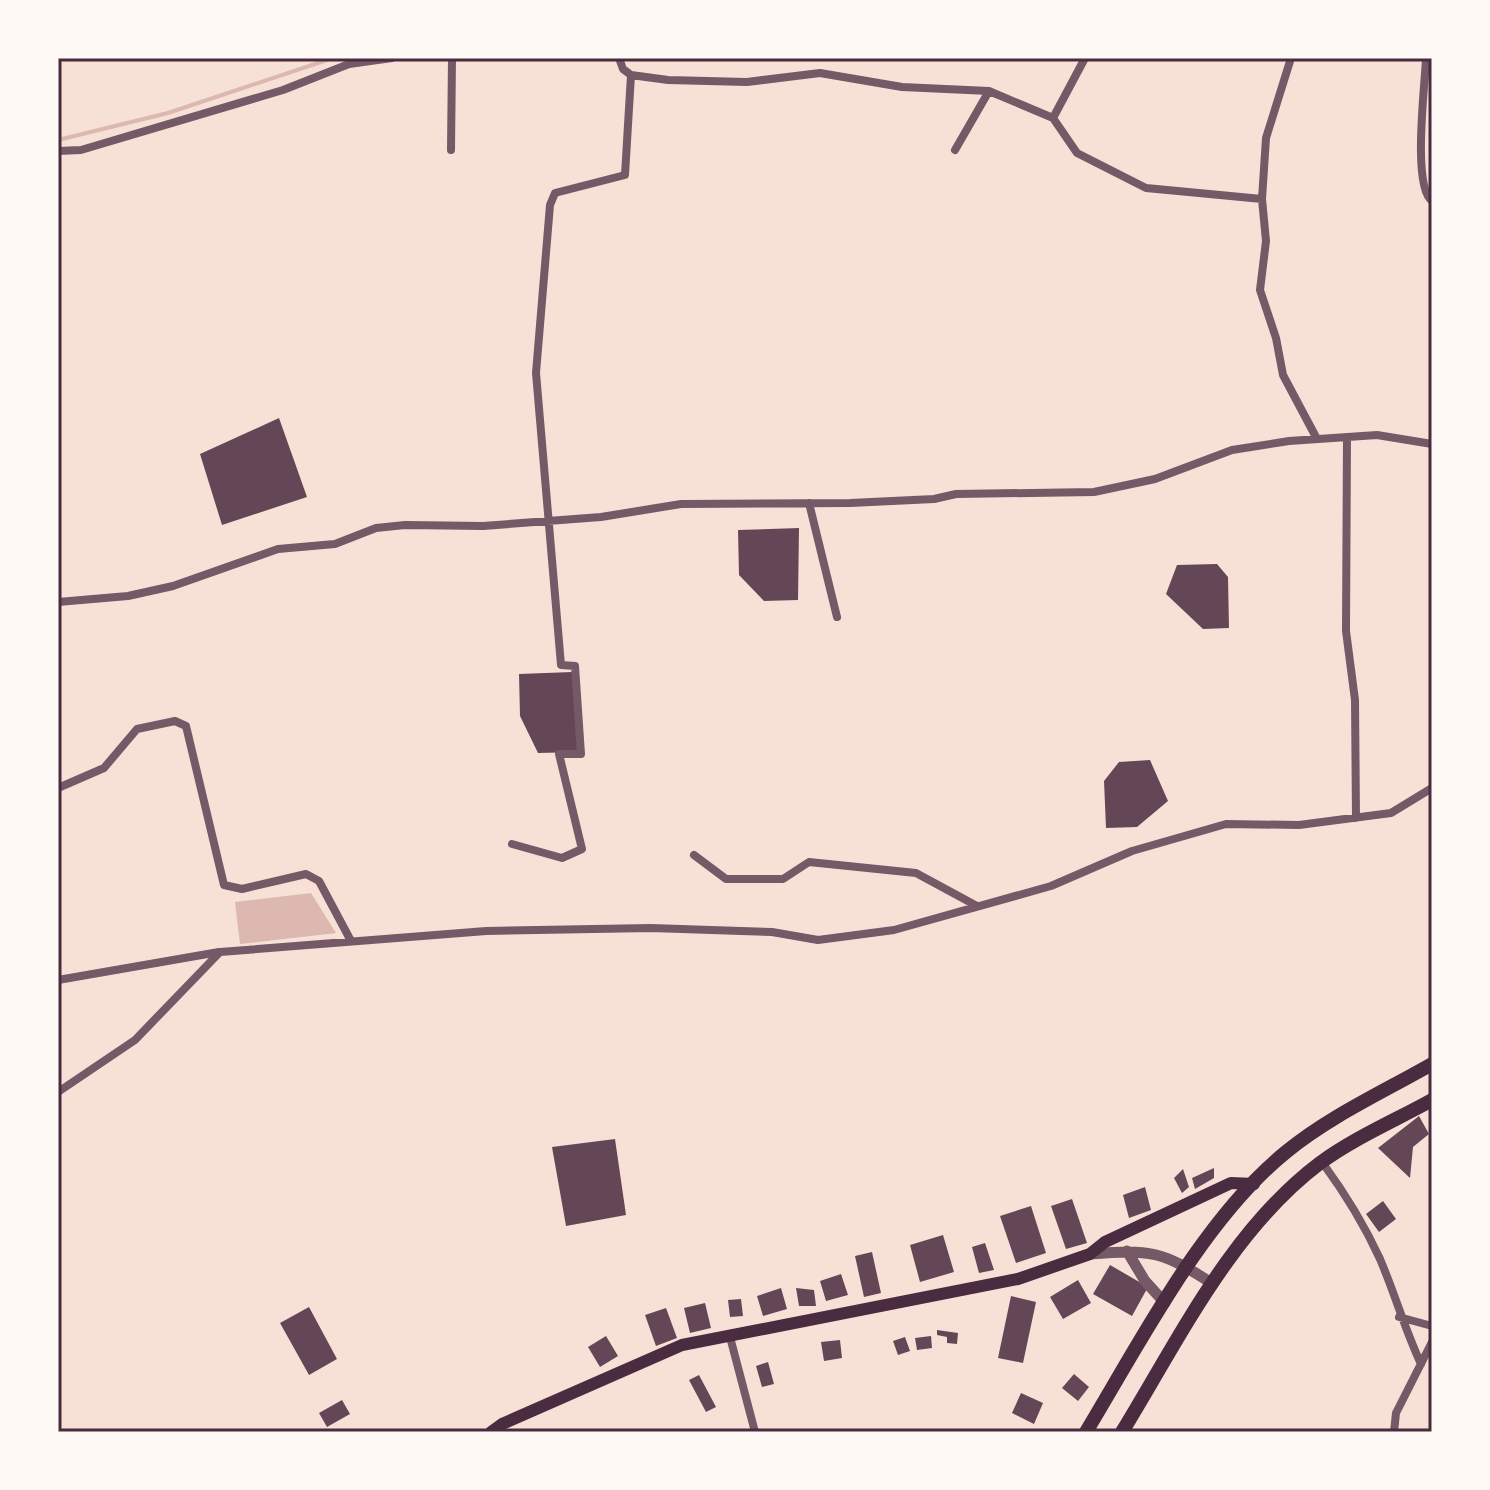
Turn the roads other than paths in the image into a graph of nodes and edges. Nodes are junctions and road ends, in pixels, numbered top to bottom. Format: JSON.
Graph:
{"nodes":[{"id":1,"x":392,"y":58,"type":"edge"},
{"id":2,"x":452,"y":58,"type":"edge"},
{"id":3,"x":619,"y":58,"type":"edge"},
{"id":4,"x":1085,"y":58,"type":"edge"},
{"id":5,"x":1291,"y":58,"type":"edge"},
{"id":6,"x":1426,"y":58,"type":"edge"},
{"id":7,"x":631,"y":75,"type":"junction"},
{"id":8,"x":989,"y":91,"type":"junction"},
{"id":9,"x":1053,"y":118,"type":"junction"},
{"id":10,"x":451,"y":150,"type":"dead end"},
{"id":11,"x":955,"y":150,"type":"dead end"},
{"id":12,"x":58,"y":151,"type":"edge"},
{"id":13,"x":1262,"y":199,"type":"junction"},
{"id":14,"x":1432,"y":201,"type":"edge"},
{"id":15,"x":1347,"y":437,"type":"junction"},
{"id":16,"x":1317,"y":439,"type":"junction"},
{"id":17,"x":1432,"y":444,"type":"edge"},
{"id":18,"x":809,"y":503,"type":"junction"},
{"id":19,"x":551,"y":520,"type":"junction"},
{"id":20,"x":58,"y":602,"type":"edge"},
{"id":21,"x":837,"y":617,"type":"dead end"},
{"id":22,"x":58,"y":788,"type":"edge"},
{"id":23,"x":1432,"y":788,"type":"edge"},
{"id":24,"x":1356,"y":818,"type":"junction"},
{"id":25,"x":512,"y":844,"type":"dead end"},
{"id":26,"x":694,"y":855,"type":"dead end"},
{"id":27,"x":978,"y":907,"type":"junction"},
{"id":28,"x":351,"y":941,"type":"junction"},
{"id":29,"x":220,"y":952,"type":"junction"},
{"id":30,"x":58,"y":980,"type":"edge"},
{"id":31,"x":1432,"y":1064,"type":"edge"},
{"id":32,"x":58,"y":1092,"type":"edge"},
{"id":33,"x":1432,"y":1100,"type":"edge"},
{"id":34,"x":1322,"y":1162,"type":"junction"},
{"id":35,"x":1254,"y":1184,"type":"junction"},
{"id":36,"x":1127,"y":1251,"type":"junction"},
{"id":37,"x":1090,"y":1254,"type":"junction"},
{"id":38,"x":1187,"y":1268,"type":"junction"},
{"id":39,"x":1213,"y":1284,"type":"junction"},
{"id":40,"x":1165,"y":1303,"type":"junction"},
{"id":41,"x":1399,"y":1317,"type":"junction"},
{"id":42,"x":1432,"y":1326,"type":"edge"},
{"id":43,"x":730,"y":1337,"type":"junction"},
{"id":44,"x":1432,"y":1342,"type":"edge"},
{"id":45,"x":1421,"y":1364,"type":"junction"},
{"id":46,"x":491,"y":1432,"type":"edge"},
{"id":47,"x":755,"y":1432,"type":"edge"},
{"id":48,"x":1086,"y":1432,"type":"edge"},
{"id":49,"x":1122,"y":1432,"type":"edge"},
{"id":50,"x":1394,"y":1432,"type":"edge"}],
"edges":[{"from":1,"to":12,"type":"street"},
{"from":2,"to":10,"type":"street"},
{"from":3,"to":7,"type":"street"},
{"from":4,"to":9,"type":"street"},
{"from":5,"to":13,"type":"street"},
{"from":6,"to":14,"type":"street"},
{"from":7,"to":8,"type":"street"},
{"from":7,"to":19,"type":"street"},
{"from":8,"to":9,"type":"street"},
{"from":8,"to":11,"type":"street"},
{"from":9,"to":13,"type":"street"},
{"from":13,"to":16,"type":"street"},
{"from":15,"to":16,"type":"street"},
{"from":15,"to":17,"type":"street"},
{"from":15,"to":24,"type":"street"},
{"from":16,"to":18,"type":"street"},
{"from":18,"to":19,"type":"street"},
{"from":18,"to":21,"type":"street"},
{"from":19,"to":20,"type":"street"},
{"from":19,"to":25,"type":"street"},
{"from":22,"to":28,"type":"street"},
{"from":23,"to":24,"type":"street"},
{"from":24,"to":27,"type":"street"},
{"from":26,"to":27,"type":"street"},
{"from":27,"to":28,"type":"street"},
{"from":28,"to":29,"type":"street"},
{"from":29,"to":30,"type":"street"},
{"from":29,"to":32,"type":"street"},
{"from":31,"to":35,"type":"main road"},
{"from":33,"to":34,"type":"main road"},
{"from":34,"to":39,"type":"main road"},
{"from":34,"to":41,"type":"street"},
{"from":35,"to":37,"type":"main road"},
{"from":35,"to":38,"type":"main road"},
{"from":36,"to":37,"type":"street"},
{"from":36,"to":38,"type":"street"},
{"from":36,"to":40,"type":"street"},
{"from":37,"to":43,"type":"main road"},
{"from":38,"to":39,"type":"street"},
{"from":38,"to":40,"type":"main road"},
{"from":39,"to":49,"type":"main road"},
{"from":40,"to":48,"type":"main road"},
{"from":41,"to":42,"type":"street"},
{"from":41,"to":45,"type":"street"},
{"from":43,"to":46,"type":"main road"},
{"from":43,"to":47,"type":"street"},
{"from":44,"to":45,"type":"street"},
{"from":45,"to":50,"type":"street"}]}
